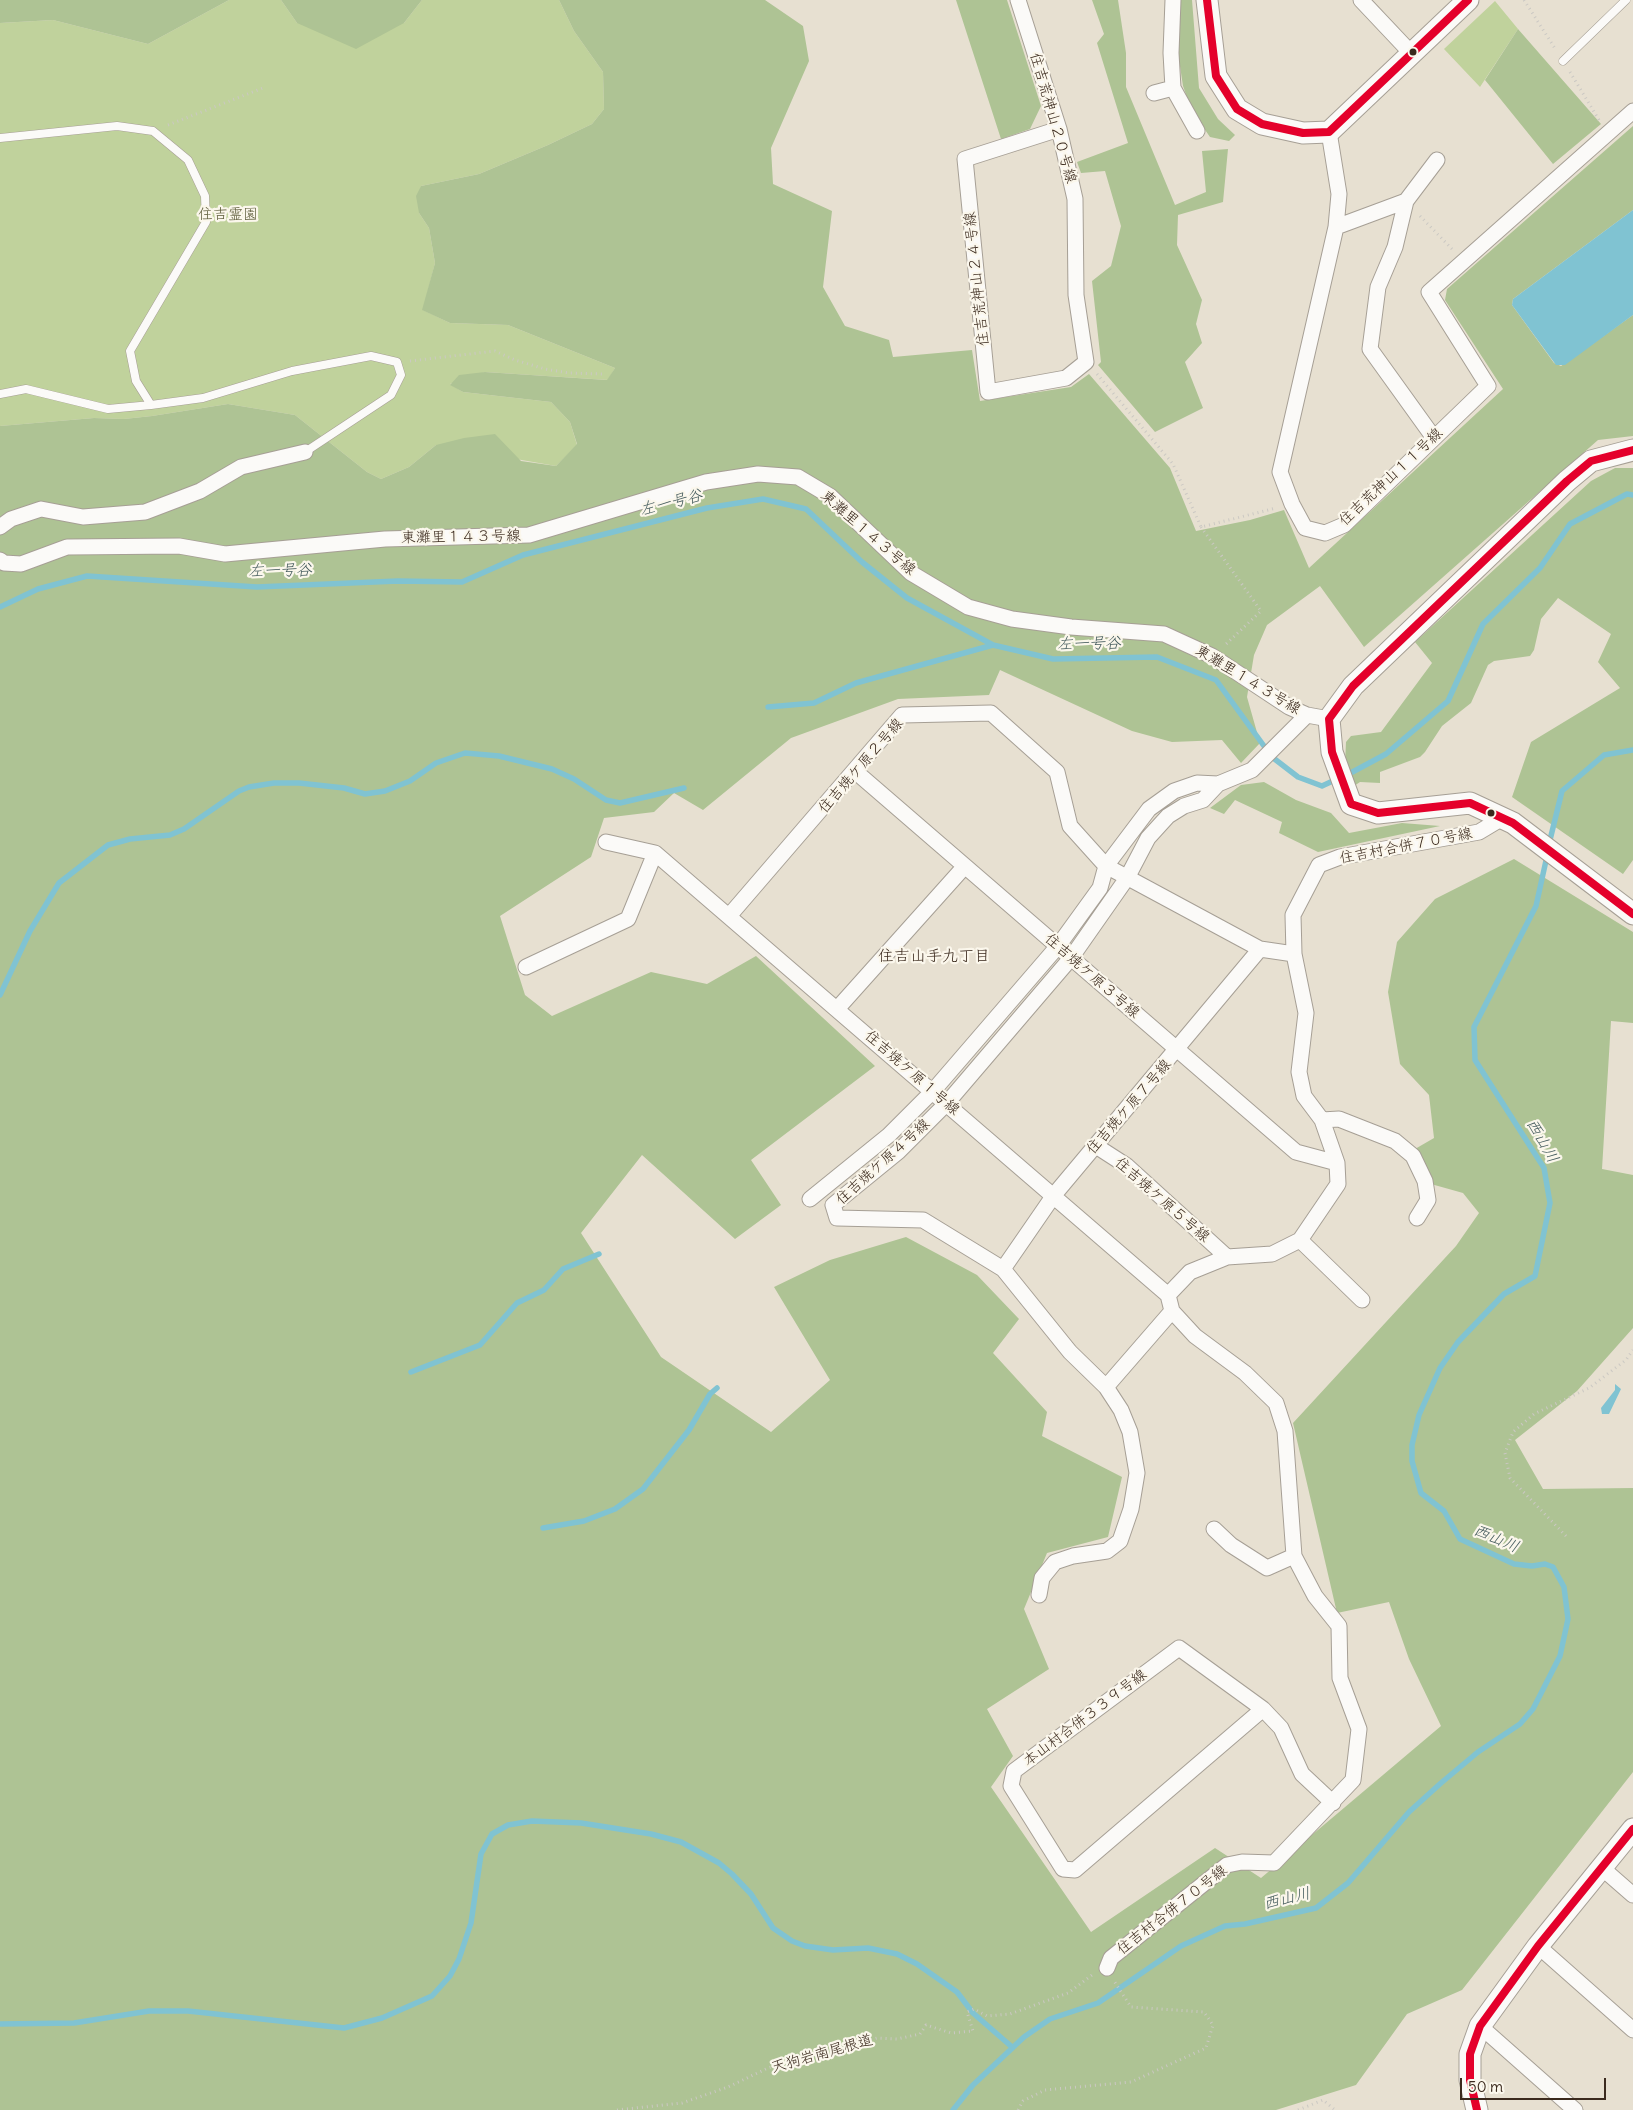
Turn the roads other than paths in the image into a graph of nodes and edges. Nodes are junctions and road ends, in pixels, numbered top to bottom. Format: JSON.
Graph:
{"nodes":[{"id":1,"x":1018,"y":0,"type":"edge"},
{"id":2,"x":1173,"y":0,"type":"edge"},
{"id":3,"x":1207,"y":0,"type":"edge"},
{"id":4,"x":1361,"y":0,"type":"edge"},
{"id":5,"x":1468,"y":0,"type":"edge"},
{"id":6,"x":1626,"y":0,"type":"edge"},
{"id":7,"x":1411,"y":53,"type":"junction"},
{"id":8,"x":1563,"y":61,"type":"road end"},
{"id":9,"x":1173,"y":88,"type":"junction"},
{"id":10,"x":1154,"y":93,"type":"dead end"},
{"id":11,"x":1633,"y":112,"type":"edge"},
{"id":12,"x":1059,"y":129,"type":"junction"},
{"id":13,"x":1198,"y":131,"type":"dead end"},
{"id":14,"x":1329,"y":132,"type":"junction"},
{"id":15,"x":0,"y":138,"type":"edge"},
{"id":16,"x":1437,"y":160,"type":"dead end"},
{"id":17,"x":1406,"y":200,"type":"junction"},
{"id":18,"x":1336,"y":227,"type":"junction"},
{"id":19,"x":1086,"y":362,"type":"joint"},
{"id":20,"x":0,"y":394,"type":"edge"},
{"id":21,"x":151,"y":405,"type":"junction"},
{"id":22,"x":1434,"y":438,"type":"junction"},
{"id":23,"x":1633,"y":450,"type":"edge"},
{"id":24,"x":305,"y":452,"type":"joint"},
{"id":25,"x":0,"y":527,"type":"edge"},
{"id":26,"x":0,"y":560,"type":"edge"},
{"id":27,"x":1307,"y":715,"type":"junction"},
{"id":28,"x":1329,"y":719,"type":"junction"},
{"id":29,"x":856,"y":772,"type":"junction"},
{"id":30,"x":1218,"y":784,"type":"junction"},
{"id":31,"x":1509,"y":820,"type":"junction"},
{"id":32,"x":606,"y":842,"type":"dead end"},
{"id":33,"x":655,"y":853,"type":"junction"},
{"id":34,"x":965,"y":866,"type":"junction"},
{"id":35,"x":1106,"y":866,"type":"junction"},
{"id":36,"x":1127,"y":878,"type":"junction"},
{"id":37,"x":1633,"y":914,"type":"edge"},
{"id":38,"x":729,"y":916,"type":"junction"},
{"id":39,"x":1058,"y":946,"type":"junction"},
{"id":40,"x":1260,"y":949,"type":"junction"},
{"id":41,"x":1294,"y":954,"type":"junction"},
{"id":42,"x":1071,"y":958,"type":"junction"},
{"id":43,"x":526,"y":967,"type":"dead end"},
{"id":44,"x":837,"y":1009,"type":"junction"},
{"id":45,"x":1178,"y":1050,"type":"junction"},
{"id":46,"x":933,"y":1091,"type":"junction"},
{"id":47,"x":947,"y":1104,"type":"junction"},
{"id":48,"x":1322,"y":1120,"type":"junction"},
{"id":49,"x":1096,"y":1146,"type":"junction"},
{"id":50,"x":1337,"y":1163,"type":"junction"},
{"id":51,"x":1054,"y":1196,"type":"junction"},
{"id":52,"x":810,"y":1199,"type":"dead end"},
{"id":53,"x":1417,"y":1218,"type":"dead end"},
{"id":54,"x":1300,"y":1240,"type":"junction"},
{"id":55,"x":1227,"y":1257,"type":"junction"},
{"id":56,"x":1003,"y":1268,"type":"junction"},
{"id":57,"x":1168,"y":1295,"type":"junction"},
{"id":58,"x":1362,"y":1300,"type":"dead end"},
{"id":59,"x":1172,"y":1310,"type":"junction"},
{"id":60,"x":1106,"y":1387,"type":"junction"},
{"id":61,"x":1214,"y":1529,"type":"dead end"},
{"id":62,"x":1294,"y":1556,"type":"junction"},
{"id":63,"x":1039,"y":1595,"type":"dead end"},
{"id":64,"x":1263,"y":1709,"type":"junction"},
{"id":65,"x":1333,"y":1803,"type":"junction"},
{"id":66,"x":1633,"y":1830,"type":"edge"},
{"id":67,"x":1602,"y":1868,"type":"junction"},
{"id":68,"x":1633,"y":1896,"type":"edge"},
{"id":69,"x":1538,"y":1946,"type":"junction"},
{"id":70,"x":1109,"y":1972,"type":"road end"},
{"id":71,"x":1480,"y":2026,"type":"junction"},
{"id":72,"x":1633,"y":2030,"type":"edge"},
{"id":73,"x":1477,"y":2110,"type":"edge"},
{"id":74,"x":1575,"y":2110,"type":"edge"}],
"edges":[{"from":1,"to":12,"type":"street","name":"住吉荒神山２０号線"},
{"from":2,"to":9,"type":"street"},
{"from":3,"to":14,"type":"street"},
{"from":4,"to":7,"type":"street"},
{"from":5,"to":7,"type":"street"},
{"from":6,"to":8,"type":"lane"},
{"from":7,"to":14,"type":"street"},
{"from":9,"to":10,"type":"street"},
{"from":9,"to":13,"type":"street"},
{"from":11,"to":22,"type":"street","name":"住吉荒神山１１号線"},
{"from":12,"to":19,"type":"street","name":"住吉荒神山２０号線"},
{"from":12,"to":19,"type":"street","name":"住吉荒神山２４号線"},
{"from":14,"to":18,"type":"street","name":"住吉荒神山１１号線"},
{"from":15,"to":21,"type":"lane"},
{"from":16,"to":17,"type":"street"},
{"from":17,"to":18,"type":"street"},
{"from":17,"to":22,"type":"street"},
{"from":18,"to":22,"type":"street","name":"住吉荒神山１１号線"},
{"from":20,"to":21,"type":"lane"},
{"from":21,"to":24,"type":"lane"},
{"from":23,"to":28,"type":"street"},
{"from":24,"to":25,"type":"street"},
{"from":26,"to":27,"type":"street","name":"東灘里１４３号線"},
{"from":27,"to":28,"type":"street","name":"東灘里１４３号線"},
{"from":27,"to":30,"type":"street"},
{"from":28,"to":31,"type":"street"},
{"from":29,"to":34,"type":"street","name":"住吉焼ケ原３号線"},
{"from":29,"to":35,"type":"street","name":"住吉焼ケ原２号線"},
{"from":29,"to":38,"type":"street","name":"住吉焼ケ原２号線"},
{"from":30,"to":35,"type":"street"},
{"from":30,"to":36,"type":"street"},
{"from":31,"to":37,"type":"street"},
{"from":31,"to":41,"type":"street","name":"住吉村合併７０号線"},
{"from":32,"to":33,"type":"street","name":"住吉焼ケ原１号線"},
{"from":33,"to":38,"type":"street","name":"住吉焼ケ原１号線"},
{"from":33,"to":43,"type":"street"},
{"from":34,"to":39,"type":"street","name":"住吉焼ケ原３号線"},
{"from":34,"to":44,"type":"street"},
{"from":35,"to":36,"type":"street","name":"住吉焼ケ原２号線"},
{"from":35,"to":39,"type":"street"},
{"from":36,"to":40,"type":"street","name":"住吉焼ケ原２号線"},
{"from":36,"to":42,"type":"street"},
{"from":38,"to":44,"type":"street","name":"住吉焼ケ原１号線"},
{"from":39,"to":42,"type":"street","name":"住吉焼ケ原３号線"},
{"from":39,"to":46,"type":"street"},
{"from":40,"to":41,"type":"street","name":"住吉焼ケ原２号線"},
{"from":40,"to":45,"type":"street","name":"住吉焼ケ原７号線"},
{"from":41,"to":48,"type":"street","name":"住吉村合併７０号線"},
{"from":42,"to":45,"type":"street","name":"住吉焼ケ原３号線"},
{"from":42,"to":47,"type":"street"},
{"from":44,"to":46,"type":"street","name":"住吉焼ケ原１号線"},
{"from":45,"to":49,"type":"street","name":"住吉焼ケ原７号線"},
{"from":45,"to":50,"type":"street","name":"住吉焼ケ原３号線"},
{"from":46,"to":47,"type":"street","name":"住吉焼ケ原１号線"},
{"from":46,"to":52,"type":"street"},
{"from":47,"to":51,"type":"street","name":"住吉焼ケ原１号線"},
{"from":47,"to":56,"type":"street","name":"住吉焼ケ原４号線"},
{"from":48,"to":50,"type":"street","name":"住吉村合併７０号線"},
{"from":48,"to":53,"type":"street"},
{"from":49,"to":51,"type":"street","name":"住吉焼ケ原７号線"},
{"from":49,"to":55,"type":"street","name":"住吉焼ケ原５号線"},
{"from":50,"to":54,"type":"street","name":"住吉村合併７０号線"},
{"from":51,"to":56,"type":"street","name":"住吉焼ケ原７号線"},
{"from":51,"to":57,"type":"street","name":"住吉焼ケ原１号線"},
{"from":54,"to":55,"type":"street","name":"住吉村合併７０号線"},
{"from":54,"to":58,"type":"street"},
{"from":55,"to":57,"type":"street","name":"住吉村合併７０号線"},
{"from":56,"to":60,"type":"street","name":"住吉焼ケ原４号線"},
{"from":57,"to":59,"type":"street","name":"住吉村合併７０号線"},
{"from":59,"to":60,"type":"street"},
{"from":59,"to":62,"type":"street","name":"住吉村合併７０号線"},
{"from":60,"to":63,"type":"street","name":"住吉焼ケ原４号線"},
{"from":61,"to":62,"type":"street"},
{"from":62,"to":65,"type":"street","name":"住吉村合併７０号線"},
{"from":64,"to":64,"type":"street","name":"本山村合併３３９号線"},
{"from":64,"to":65,"type":"street","name":"本山村合併３３９号線"},
{"from":65,"to":70,"type":"street","name":"住吉村合併７０号線"},
{"from":66,"to":67,"type":"street"},
{"from":67,"to":68,"type":"street"},
{"from":67,"to":69,"type":"street"},
{"from":69,"to":71,"type":"street"},
{"from":69,"to":72,"type":"street"},
{"from":71,"to":73,"type":"street"},
{"from":71,"to":74,"type":"street"}]}
